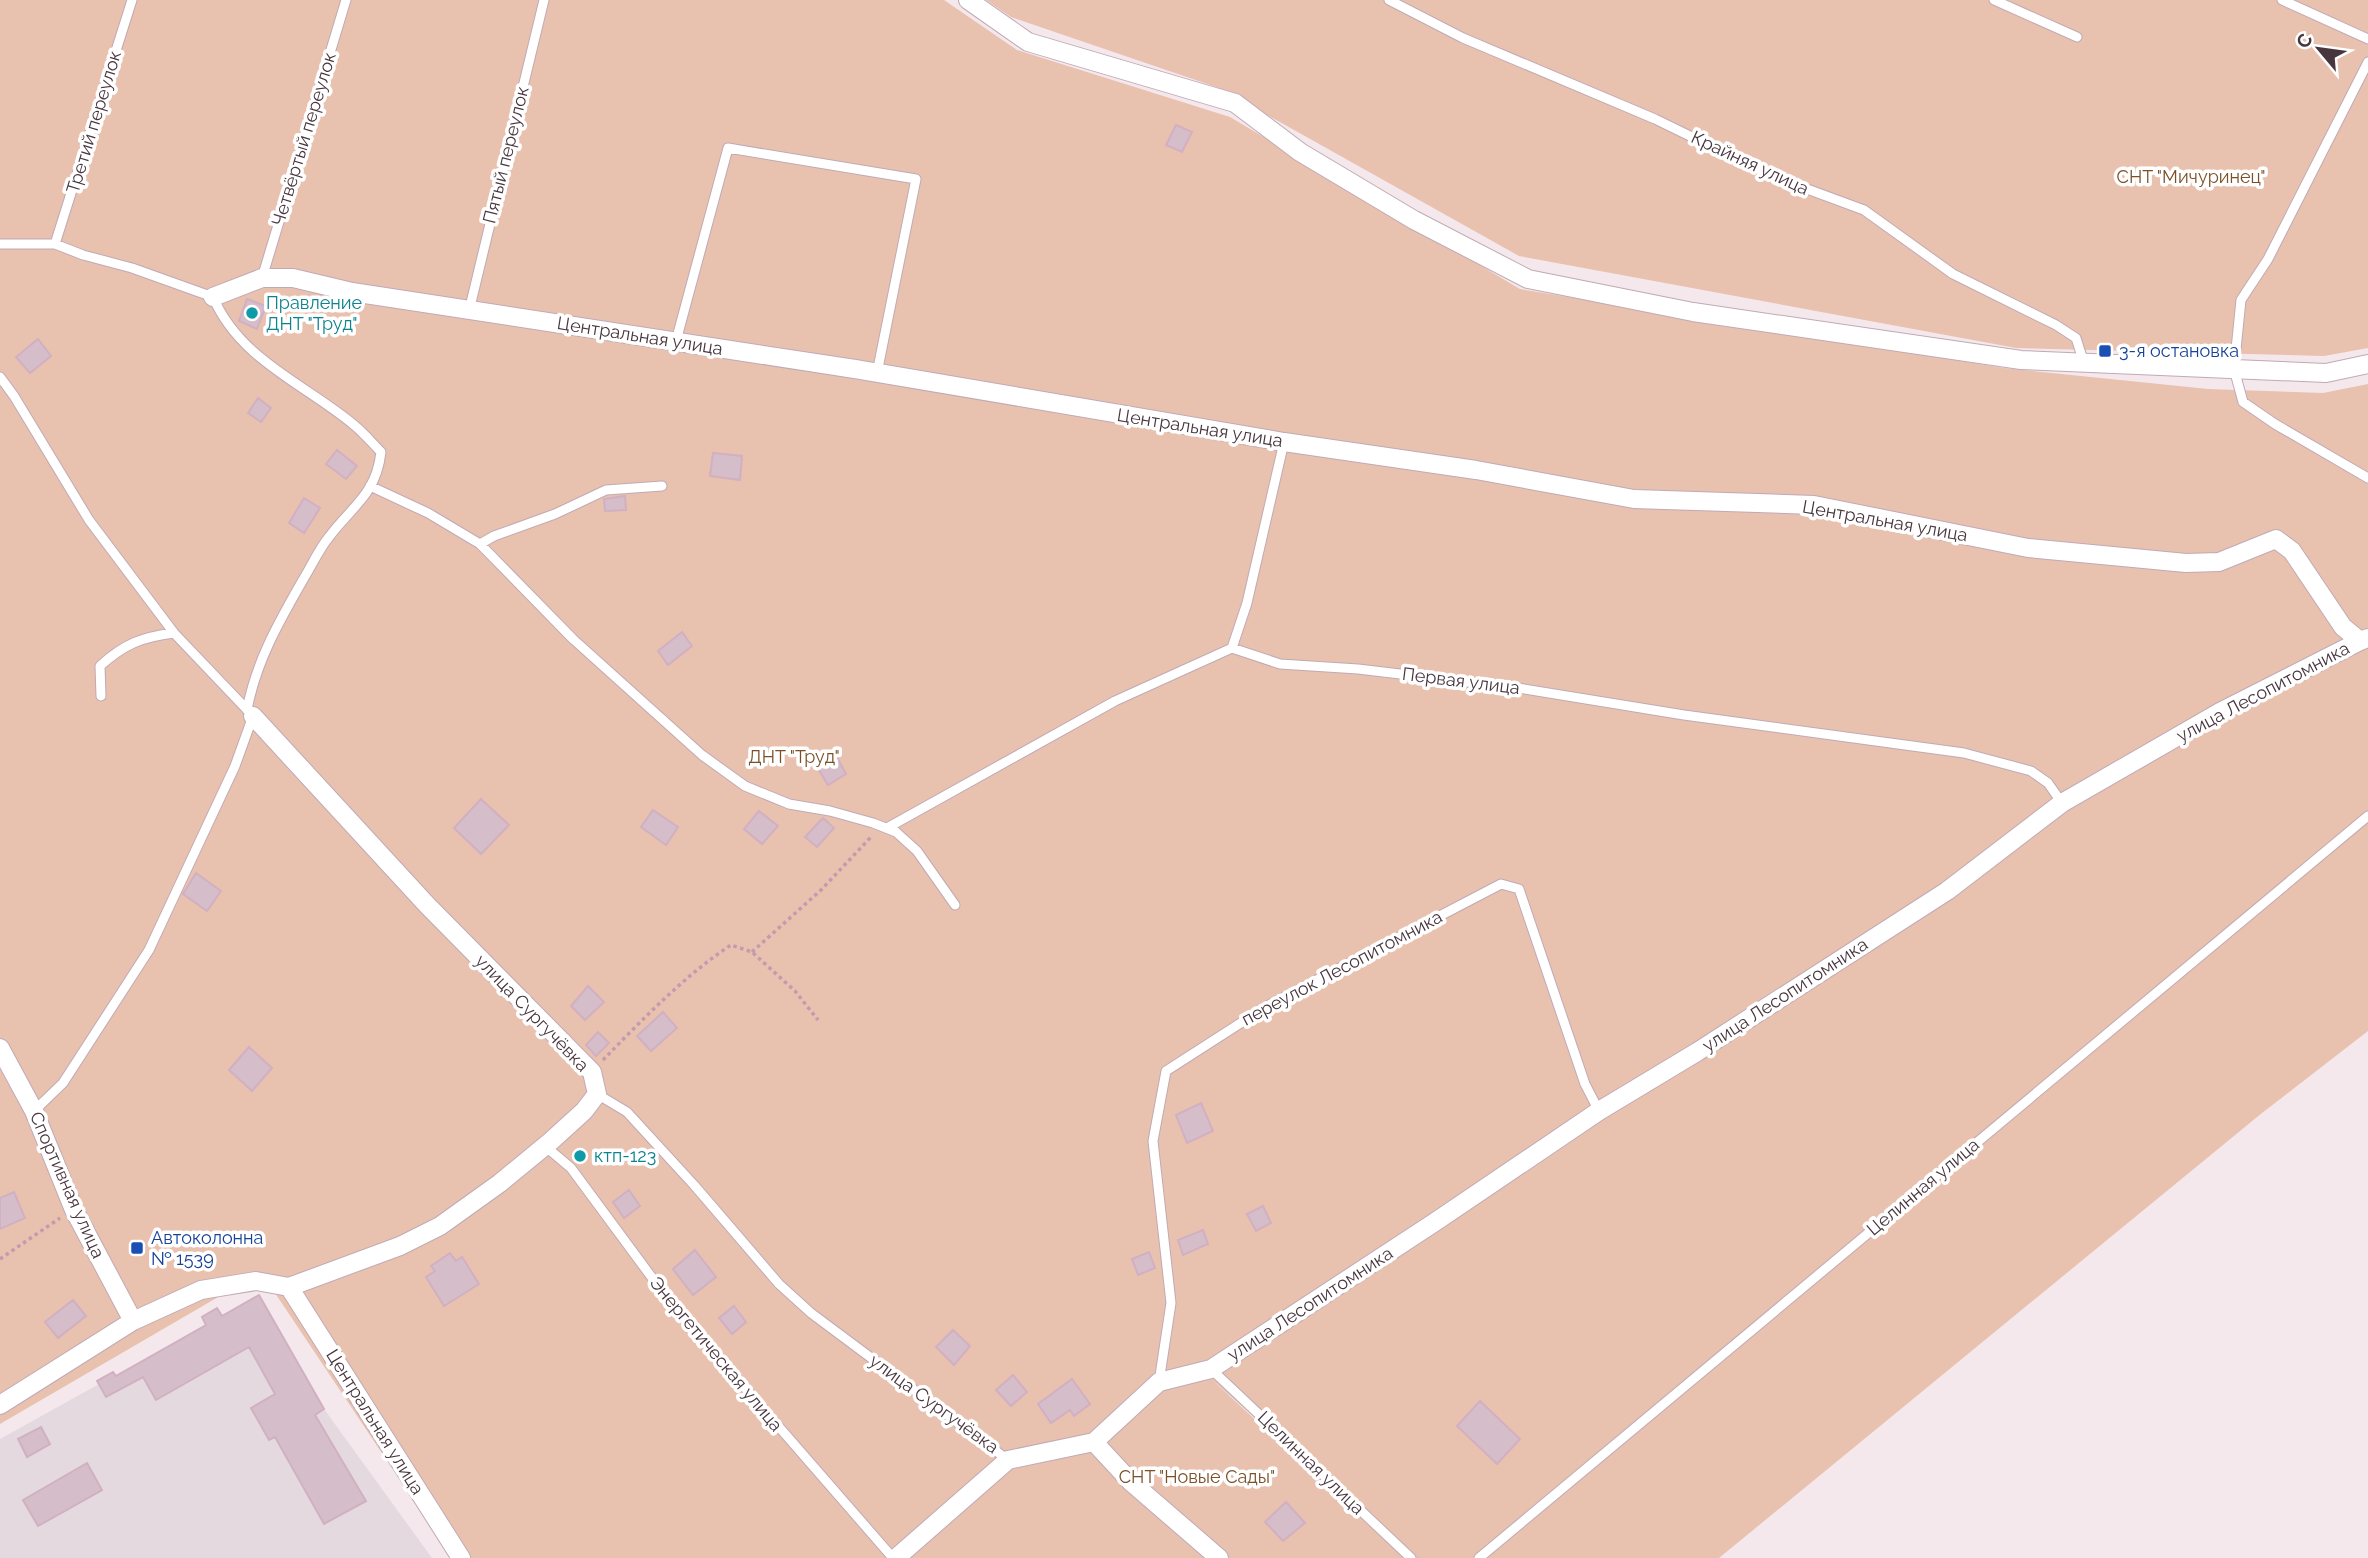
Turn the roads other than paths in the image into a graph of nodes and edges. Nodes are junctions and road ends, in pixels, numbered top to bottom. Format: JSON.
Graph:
{"nodes":[{"id":1,"x":132,"y":0,"type":"edge"},
{"id":2,"x":346,"y":0,"type":"edge"},
{"id":3,"x":544,"y":0,"type":"edge"},
{"id":4,"x":968,"y":0,"type":"edge"},
{"id":5,"x":1389,"y":0,"type":"edge"},
{"id":6,"x":1994,"y":0,"type":"edge"},
{"id":7,"x":2282,"y":0,"type":"edge"},
{"id":8,"x":2077,"y":37,"type":"dead end"},
{"id":9,"x":2368,"y":39,"type":"edge"},
{"id":10,"x":2368,"y":62,"type":"edge"},
{"id":11,"x":0,"y":244,"type":"edge"},
{"id":12,"x":55,"y":244,"type":"junction"},
{"id":13,"x":262,"y":278,"type":"junction"},
{"id":14,"x":213,"y":297,"type":"junction"},
{"id":15,"x":469,"y":311,"type":"junction"},
{"id":16,"x":676,"y":341,"type":"junction"},
{"id":17,"x":2084,"y":363,"type":"junction"},
{"id":18,"x":2368,"y":364,"type":"edge"},
{"id":19,"x":2234,"y":369,"type":"junction"},
{"id":20,"x":877,"y":373,"type":"junction"},
{"id":21,"x":0,"y":377,"type":"edge"},
{"id":22,"x":1284,"y":442,"type":"junction"},
{"id":23,"x":2368,"y":478,"type":"edge"},
{"id":24,"x":370,"y":486,"type":"junction"},
{"id":25,"x":662,"y":486,"type":"dead end"},
{"id":26,"x":480,"y":544,"type":"junction"},
{"id":27,"x":174,"y":633,"type":"junction"},
{"id":28,"x":2364,"y":639,"type":"edge"},
{"id":29,"x":1232,"y":648,"type":"junction"},
{"id":30,"x":100,"y":696,"type":"dead end"},
{"id":31,"x":250,"y":713,"type":"junction"},
{"id":32,"x":2062,"y":803,"type":"junction"},
{"id":33,"x":2368,"y":816,"type":"edge"},
{"id":34,"x":883,"y":827,"type":"junction"},
{"id":35,"x":955,"y":905,"type":"dead end"},
{"id":36,"x":0,"y":1048,"type":"edge"},
{"id":37,"x":597,"y":1094,"type":"junction"},
{"id":38,"x":34,"y":1111,"type":"junction"},
{"id":39,"x":1600,"y":1111,"type":"junction"},
{"id":40,"x":545,"y":1146,"type":"junction"},
{"id":41,"x":289,"y":1287,"type":"junction"},
{"id":42,"x":132,"y":1321,"type":"junction"},
{"id":43,"x":1211,"y":1368,"type":"junction"},
{"id":44,"x":1159,"y":1382,"type":"junction"},
{"id":45,"x":0,"y":1405,"type":"edge"},
{"id":46,"x":1094,"y":1443,"type":"junction"},
{"id":47,"x":1008,"y":1460,"type":"junction"},
{"id":48,"x":461,"y":1558,"type":"edge"},
{"id":49,"x":895,"y":1558,"type":"edge"},
{"id":50,"x":1219,"y":1558,"type":"edge"},
{"id":51,"x":1411,"y":1558,"type":"edge"},
{"id":52,"x":1479,"y":1558,"type":"edge"}],
"edges":[{"from":1,"to":12,"type":"lane","name":"Третий переулок"},
{"from":2,"to":13,"type":"lane","name":"Четвёртый переулок"},
{"from":3,"to":15,"type":"lane","name":"Пятый переулок"},
{"from":4,"to":17,"type":"street"},
{"from":5,"to":17,"type":"lane","name":"Крайняя улица"},
{"from":6,"to":8,"type":"lane"},
{"from":7,"to":9,"type":"lane"},
{"from":10,"to":19,"type":"lane"},
{"from":11,"to":12,"type":"lane"},
{"from":12,"to":14,"type":"lane"},
{"from":13,"to":14,"type":"street","name":"Центральная улица"},
{"from":13,"to":15,"type":"street","name":"Центральная улица"},
{"from":14,"to":24,"type":"lane"},
{"from":15,"to":16,"type":"street","name":"Центральная улица"},
{"from":16,"to":20,"type":"street","name":"Центральная улица"},
{"from":16,"to":20,"type":"lane"},
{"from":17,"to":19,"type":"street"},
{"from":18,"to":19,"type":"street"},
{"from":19,"to":23,"type":"lane"},
{"from":20,"to":22,"type":"street","name":"Центральная улица"},
{"from":21,"to":27,"type":"lane"},
{"from":22,"to":28,"type":"street","name":"Центральная улица"},
{"from":22,"to":29,"type":"lane"},
{"from":24,"to":26,"type":"lane"},
{"from":24,"to":31,"type":"lane"},
{"from":25,"to":26,"type":"lane"},
{"from":26,"to":34,"type":"lane"},
{"from":27,"to":30,"type":"lane"},
{"from":27,"to":31,"type":"lane"},
{"from":28,"to":32,"type":"street","name":"улица Лесопитомника"},
{"from":29,"to":32,"type":"lane","name":"Первая улица"},
{"from":29,"to":34,"type":"lane"},
{"from":31,"to":37,"type":"street","name":"улица Сургучёвка"},
{"from":31,"to":38,"type":"lane"},
{"from":32,"to":39,"type":"street","name":"улица Лесопитомника"},
{"from":33,"to":52,"type":"lane","name":"Целинная улица"},
{"from":34,"to":35,"type":"lane"},
{"from":36,"to":38,"type":"street","name":"Спортивная улица"},
{"from":37,"to":40,"type":"street"},
{"from":37,"to":47,"type":"lane","name":"улица Сургучёвка"},
{"from":38,"to":42,"type":"street","name":"Спортивная улица"},
{"from":39,"to":43,"type":"street","name":"улица Лесопитомника"},
{"from":39,"to":44,"type":"lane","name":"переулок Лесопитомника"},
{"from":40,"to":41,"type":"street"},
{"from":40,"to":49,"type":"lane","name":"Энергетическая улица"},
{"from":41,"to":42,"type":"street"},
{"from":41,"to":48,"type":"street","name":"Центральная улица"},
{"from":42,"to":45,"type":"street"},
{"from":43,"to":44,"type":"street"},
{"from":43,"to":51,"type":"lane","name":"Целинная улица"},
{"from":44,"to":46,"type":"street"},
{"from":46,"to":47,"type":"street","name":"улица Сургучёвка"},
{"from":46,"to":50,"type":"street"},
{"from":47,"to":49,"type":"street","name":"улица Сургучёвка"}]}
